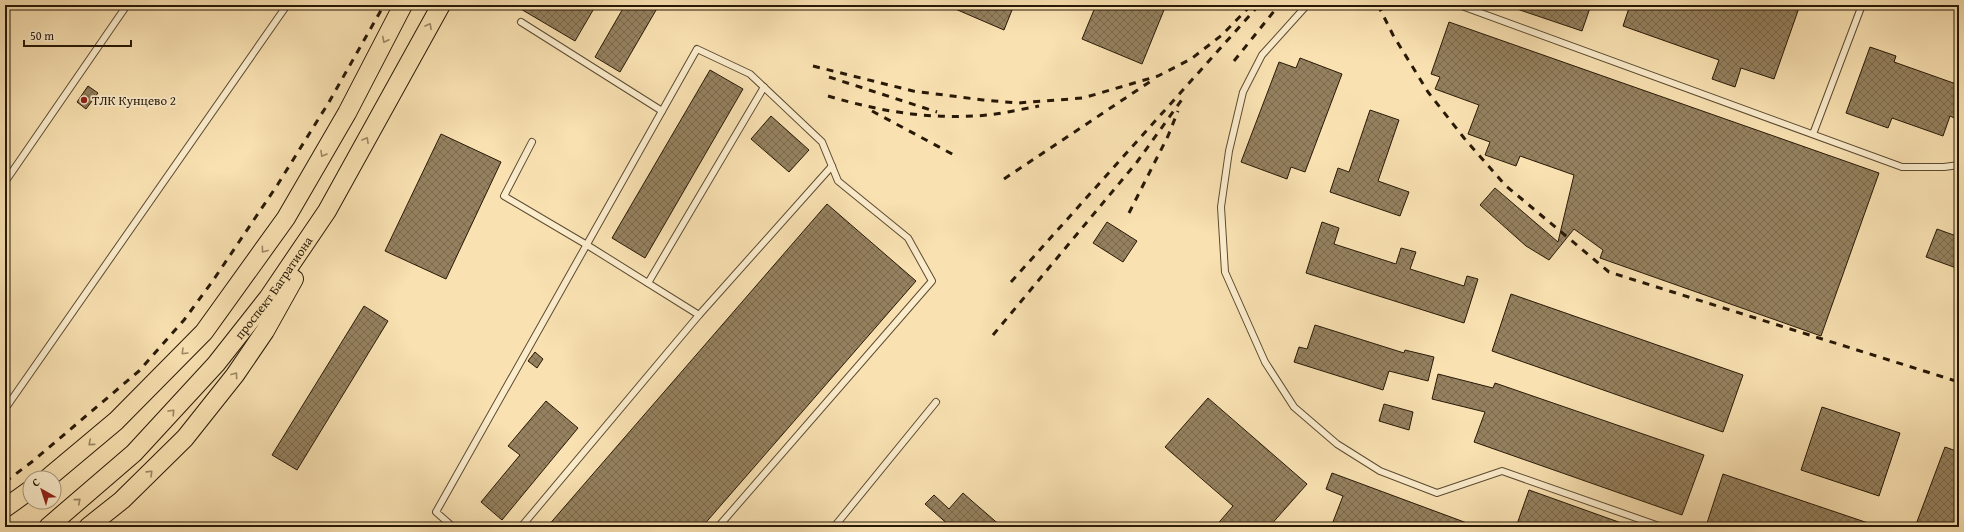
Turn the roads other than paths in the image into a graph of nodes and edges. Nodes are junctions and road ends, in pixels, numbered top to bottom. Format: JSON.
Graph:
{"nodes":[{"id":1,"x":127,"y":5,"type":"edge"},
{"id":2,"x":287,"y":5,"type":"edge"},
{"id":3,"x":402,"y":5,"type":"edge"},
{"id":4,"x":441,"y":5,"type":"edge"},
{"id":5,"x":1307,"y":5,"type":"edge"},
{"id":6,"x":1460,"y":5,"type":"edge"},
{"id":7,"x":1862,"y":5,"type":"edge"},
{"id":8,"x":521,"y":22,"type":"dead end"},
{"id":9,"x":764,"y":87,"type":"junction"},
{"id":10,"x":662,"y":111,"type":"junction"},
{"id":11,"x":1813,"y":134,"type":"junction"},
{"id":12,"x":532,"y":142,"type":"dead end"},
{"id":13,"x":1959,"y":165,"type":"edge"},
{"id":14,"x":832,"y":166,"type":"junction"},
{"id":15,"x":5,"y":182,"type":"edge"},
{"id":16,"x":327,"y":211,"type":"junction"},
{"id":17,"x":587,"y":245,"type":"junction"},
{"id":18,"x":648,"y":283,"type":"junction"},
{"id":19,"x":698,"y":315,"type":"junction"},
{"id":20,"x":936,"y":402,"type":"dead end"},
{"id":21,"x":5,"y":409,"type":"edge"},
{"id":22,"x":56,"y":470,"type":"edge"},
{"id":23,"x":22,"y":485,"type":"edge"},
{"id":24,"x":5,"y":492,"type":"edge"},
{"id":25,"x":22,"y":496,"type":"edge"},
{"id":26,"x":5,"y":508,"type":"edge"},
{"id":27,"x":48,"y":527,"type":"edge"},
{"id":28,"x":88,"y":527,"type":"edge"},
{"id":29,"x":454,"y":527,"type":"edge"},
{"id":30,"x":522,"y":527,"type":"edge"},
{"id":31,"x":718,"y":527,"type":"edge"},
{"id":32,"x":834,"y":527,"type":"edge"},
{"id":33,"x":1662,"y":527,"type":"edge"}],
"edges":[{"from":1,"to":15,"type":"lane"},
{"from":2,"to":21,"type":"lane"},
{"from":3,"to":22,"type":"main road","one_way":true},
{"from":16,"to":4,"type":"main road","name":"проспект Багратиона","one_way":true},
{"from":5,"to":33,"type":"lane"},
{"from":6,"to":11,"type":"lane"},
{"from":7,"to":11,"type":"lane"},
{"from":8,"to":10,"type":"lane"},
{"from":9,"to":10,"type":"lane"},
{"from":9,"to":14,"type":"lane"},
{"from":9,"to":18,"type":"lane"},
{"from":10,"to":17,"type":"lane"},
{"from":11,"to":13,"type":"lane"},
{"from":12,"to":17,"type":"lane"},
{"from":14,"to":19,"type":"lane"},
{"from":14,"to":31,"type":"lane"},
{"from":27,"to":16,"type":"main road","name":"проспект Багратиона","one_way":true},
{"from":28,"to":16,"type":"main road","one_way":true},
{"from":17,"to":18,"type":"lane"},
{"from":17,"to":29,"type":"lane"},
{"from":18,"to":19,"type":"lane"},
{"from":19,"to":30,"type":"lane"},
{"from":20,"to":32,"type":"lane"},
{"from":23,"to":24,"type":"main road"},
{"from":25,"to":26,"type":"main road"}]}
